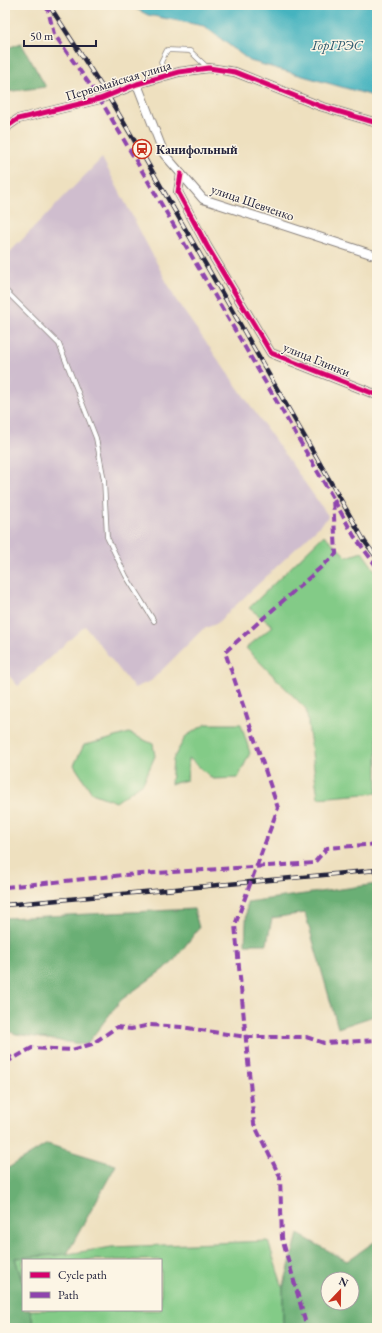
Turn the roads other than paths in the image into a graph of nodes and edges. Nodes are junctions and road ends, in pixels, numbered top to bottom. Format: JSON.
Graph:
{"nodes":[{"id":1,"x":209,"y":68,"type":"junction"},
{"id":2,"x":165,"y":76,"type":"junction"},
{"id":3,"x":137,"y":84,"type":"junction"},
{"id":4,"x":377,"y":123,"type":"edge"},
{"id":5,"x":5,"y":130,"type":"edge"},
{"id":6,"x":181,"y":174,"type":"junction"},
{"id":7,"x":377,"y":256,"type":"edge"},
{"id":8,"x":5,"y":290,"type":"edge"},
{"id":9,"x":377,"y":395,"type":"edge"},
{"id":10,"x":154,"y":620,"type":"dead end"}],
"edges":[{"from":1,"to":2,"type":"street","name":"Первомайская улица"},
{"from":1,"to":2,"type":"lane"},
{"from":1,"to":4,"type":"street","name":"Первомайская улица"},
{"from":2,"to":3,"type":"street","name":"Первомайская улица"},
{"from":3,"to":5,"type":"street","name":"Первомайская улица"},
{"from":3,"to":6,"type":"street","name":"улица Шевченко"},
{"from":6,"to":7,"type":"street","name":"улица Шевченко"},
{"from":6,"to":9,"type":"street","name":"улица Глинки"},
{"from":8,"to":10,"type":"lane"}]}
